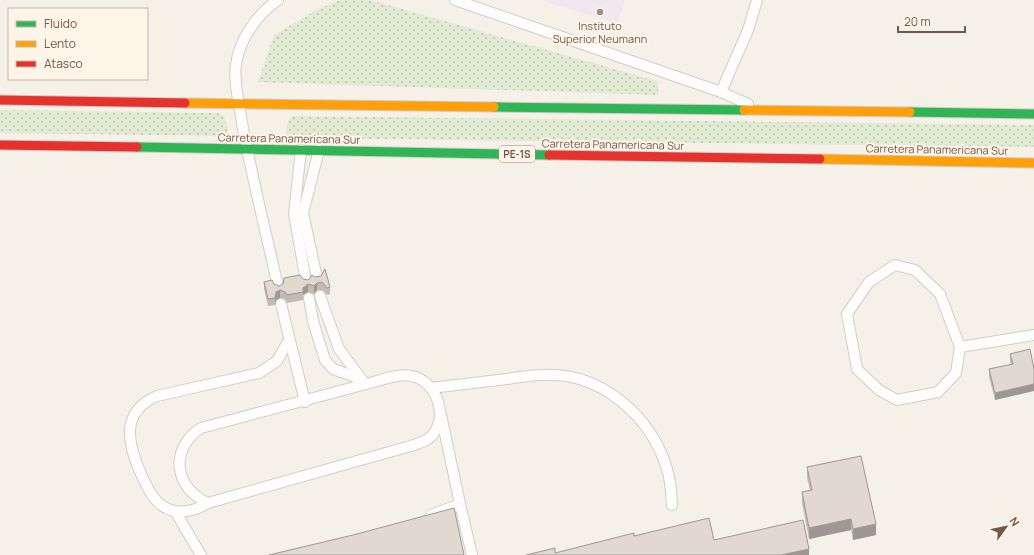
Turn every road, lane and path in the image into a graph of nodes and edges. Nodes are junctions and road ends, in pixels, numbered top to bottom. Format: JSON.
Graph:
{"nodes":[{"id":1,"x":278,"y":0,"type":"edge"},
{"id":2,"x":455,"y":0,"type":"edge"},
{"id":3,"x":757,"y":0,"type":"edge"},
{"id":4,"x":721,"y":92,"type":"junction"},
{"id":5,"x":0,"y":100,"type":"edge"},
{"id":6,"x":239,"y":103,"type":"junction"},
{"id":7,"x":762,"y":110,"type":"junction"},
{"id":8,"x":1034,"y":114,"type":"edge"},
{"id":9,"x":0,"y":146,"type":"edge"},
{"id":10,"x":247,"y":149,"type":"junction"},
{"id":11,"x":301,"y":150,"type":"junction"},
{"id":12,"x":319,"y":150,"type":"junction"},
{"id":13,"x":1034,"y":163,"type":"edge"},
{"id":14,"x":316,"y":278,"type":"edge"},
{"id":15,"x":306,"y":281,"type":"edge"},
{"id":16,"x":278,"y":287,"type":"edge"},
{"id":17,"x":320,"y":296,"type":"dead end"},
{"id":18,"x":309,"y":298,"type":"dead end"},
{"id":19,"x":281,"y":304,"type":"dead end"},
{"id":20,"x":1034,"y":335,"type":"edge"},
{"id":21,"x":289,"y":340,"type":"junction"},
{"id":22,"x":960,"y":347,"type":"junction"},
{"id":23,"x":366,"y":384,"type":"junction"},
{"id":24,"x":431,"y":388,"type":"junction"},
{"id":25,"x":305,"y":402,"type":"junction"},
{"id":26,"x":440,"y":407,"type":"junction"},
{"id":27,"x":208,"y":503,"type":"junction"},
{"id":28,"x":460,"y":504,"type":"junction"},
{"id":29,"x":672,"y":505,"type":"dead end"},
{"id":30,"x":175,"y":511,"type":"junction"},
{"id":31,"x":425,"y":517,"type":"edge"},
{"id":32,"x":201,"y":555,"type":"edge"},
{"id":33,"x":472,"y":555,"type":"edge"}],
"edges":[{"from":1,"to":6,"type":"lane"},
{"from":2,"to":4,"type":"lane"},
{"from":3,"to":4,"type":"lane"},
{"from":4,"to":7,"type":"lane"},
{"from":5,"to":6,"type":"highway"},
{"from":6,"to":7,"type":"highway"},
{"from":6,"to":10,"type":"lane"},
{"from":7,"to":8,"type":"highway"},
{"from":9,"to":10,"type":"highway","name":"Carretera Panamericana Sur","number":"PE-1S"},
{"from":10,"to":11,"type":"highway","name":"Carretera Panamericana Sur","number":"PE-1S"},
{"from":10,"to":16,"type":"lane"},
{"from":11,"to":12,"type":"highway","name":"Carretera Panamericana Sur","number":"PE-1S"},
{"from":11,"to":15,"type":"lane"},
{"from":12,"to":13,"type":"highway","name":"Carretera Panamericana Sur","number":"PE-1S"},
{"from":12,"to":14,"type":"lane"},
{"from":17,"to":23,"type":"lane"},
{"from":18,"to":23,"type":"lane"},
{"from":19,"to":21,"type":"lane"},
{"from":20,"to":22,"type":"lane"},
{"from":21,"to":25,"type":"lane"},
{"from":21,"to":30,"type":"lane"},
{"from":22,"to":22,"type":"lane"},
{"from":23,"to":24,"type":"lane"},
{"from":23,"to":25,"type":"lane"},
{"from":24,"to":26,"type":"lane"},
{"from":24,"to":29,"type":"lane"},
{"from":25,"to":27,"type":"lane"},
{"from":26,"to":27,"type":"lane"},
{"from":26,"to":28,"type":"lane"},
{"from":27,"to":30,"type":"lane"},
{"from":28,"to":31,"type":"lane"},
{"from":28,"to":33,"type":"lane"},
{"from":30,"to":32,"type":"lane"}]}
